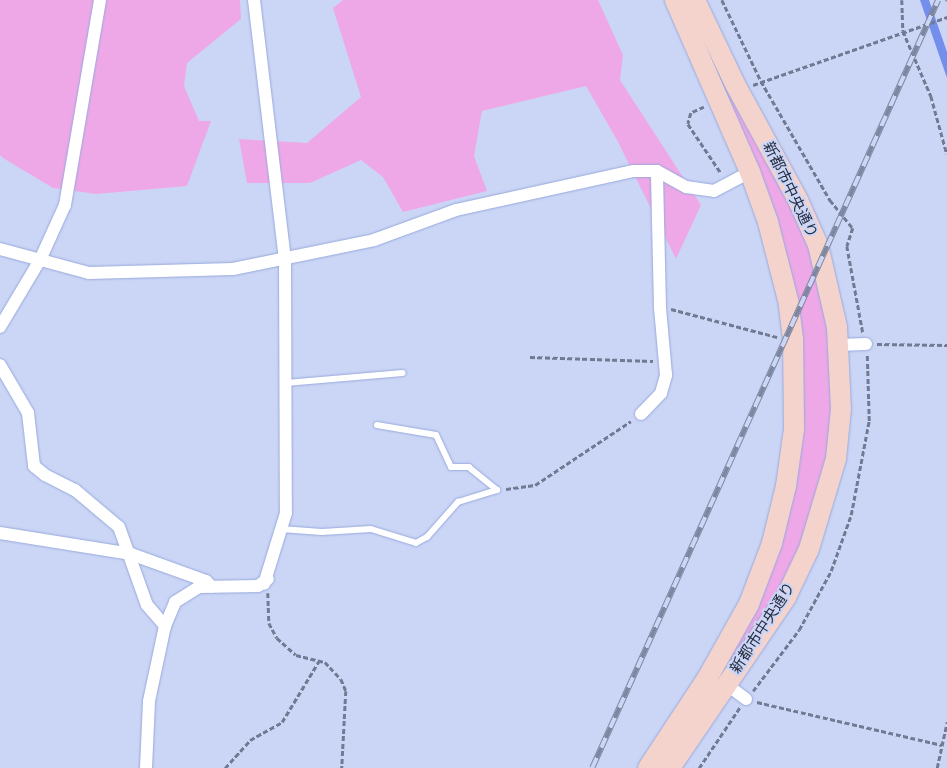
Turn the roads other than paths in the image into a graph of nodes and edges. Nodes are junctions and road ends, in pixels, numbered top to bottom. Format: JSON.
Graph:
{"nodes":[{"id":1,"x":100,"y":0,"type":"edge"},
{"id":2,"x":254,"y":0,"type":"edge"},
{"id":3,"x":675,"y":0,"type":"edge"},
{"id":4,"x":695,"y":0,"type":"edge"},
{"id":5,"x":657,"y":171,"type":"junction"},
{"id":6,"x":750,"y":172,"type":"junction"},
{"id":7,"x":0,"y":249,"type":"edge"},
{"id":8,"x":40,"y":260,"type":"junction"},
{"id":9,"x":285,"y":260,"type":"junction"},
{"id":10,"x":0,"y":327,"type":"edge"},
{"id":11,"x":866,"y":344,"type":"road end"},
{"id":12,"x":840,"y":345,"type":"junction"},
{"id":13,"x":0,"y":365,"type":"edge"},
{"id":14,"x":402,"y":373,"type":"dead end"},
{"id":15,"x":286,"y":383,"type":"junction"},
{"id":16,"x":640,"y":414,"type":"road end"},
{"id":17,"x":377,"y":425,"type":"dead end"},
{"id":18,"x":281,"y":529,"type":"junction"},
{"id":19,"x":0,"y":533,"type":"edge"},
{"id":20,"x":130,"y":554,"type":"junction"},
{"id":21,"x":212,"y":587,"type":"junction"},
{"id":22,"x":165,"y":626,"type":"junction"},
{"id":23,"x":726,"y":684,"type":"junction"},
{"id":24,"x":746,"y":699,"type":"road end"},
{"id":25,"x":146,"y":768,"type":"edge"},
{"id":26,"x":648,"y":768,"type":"edge"},
{"id":27,"x":670,"y":768,"type":"edge"}],
"edges":[{"from":1,"to":8,"type":"street"},
{"from":2,"to":9,"type":"street"},
{"from":3,"to":6,"type":"main road","name":"新都市中央通り"},
{"from":4,"to":12,"type":"main road","name":"新都市中央通り"},
{"from":5,"to":6,"type":"street"},
{"from":5,"to":9,"type":"street"},
{"from":5,"to":16,"type":"street"},
{"from":6,"to":26,"type":"main road","name":"新都市中央通り"},
{"from":7,"to":8,"type":"street"},
{"from":8,"to":9,"type":"street"},
{"from":8,"to":10,"type":"street"},
{"from":9,"to":15,"type":"street"},
{"from":11,"to":12,"type":"street"},
{"from":12,"to":23,"type":"main road","name":"新都市中央通り"},
{"from":13,"to":20,"type":"street"},
{"from":14,"to":15,"type":"lane"},
{"from":15,"to":18,"type":"street"},
{"from":17,"to":18,"type":"lane"},
{"from":18,"to":21,"type":"street"},
{"from":19,"to":20,"type":"street"},
{"from":20,"to":21,"type":"street"},
{"from":20,"to":22,"type":"street"},
{"from":21,"to":22,"type":"street"},
{"from":22,"to":25,"type":"street"},
{"from":23,"to":24,"type":"street"},
{"from":23,"to":27,"type":"main road","name":"新都市中央通り"}]}
